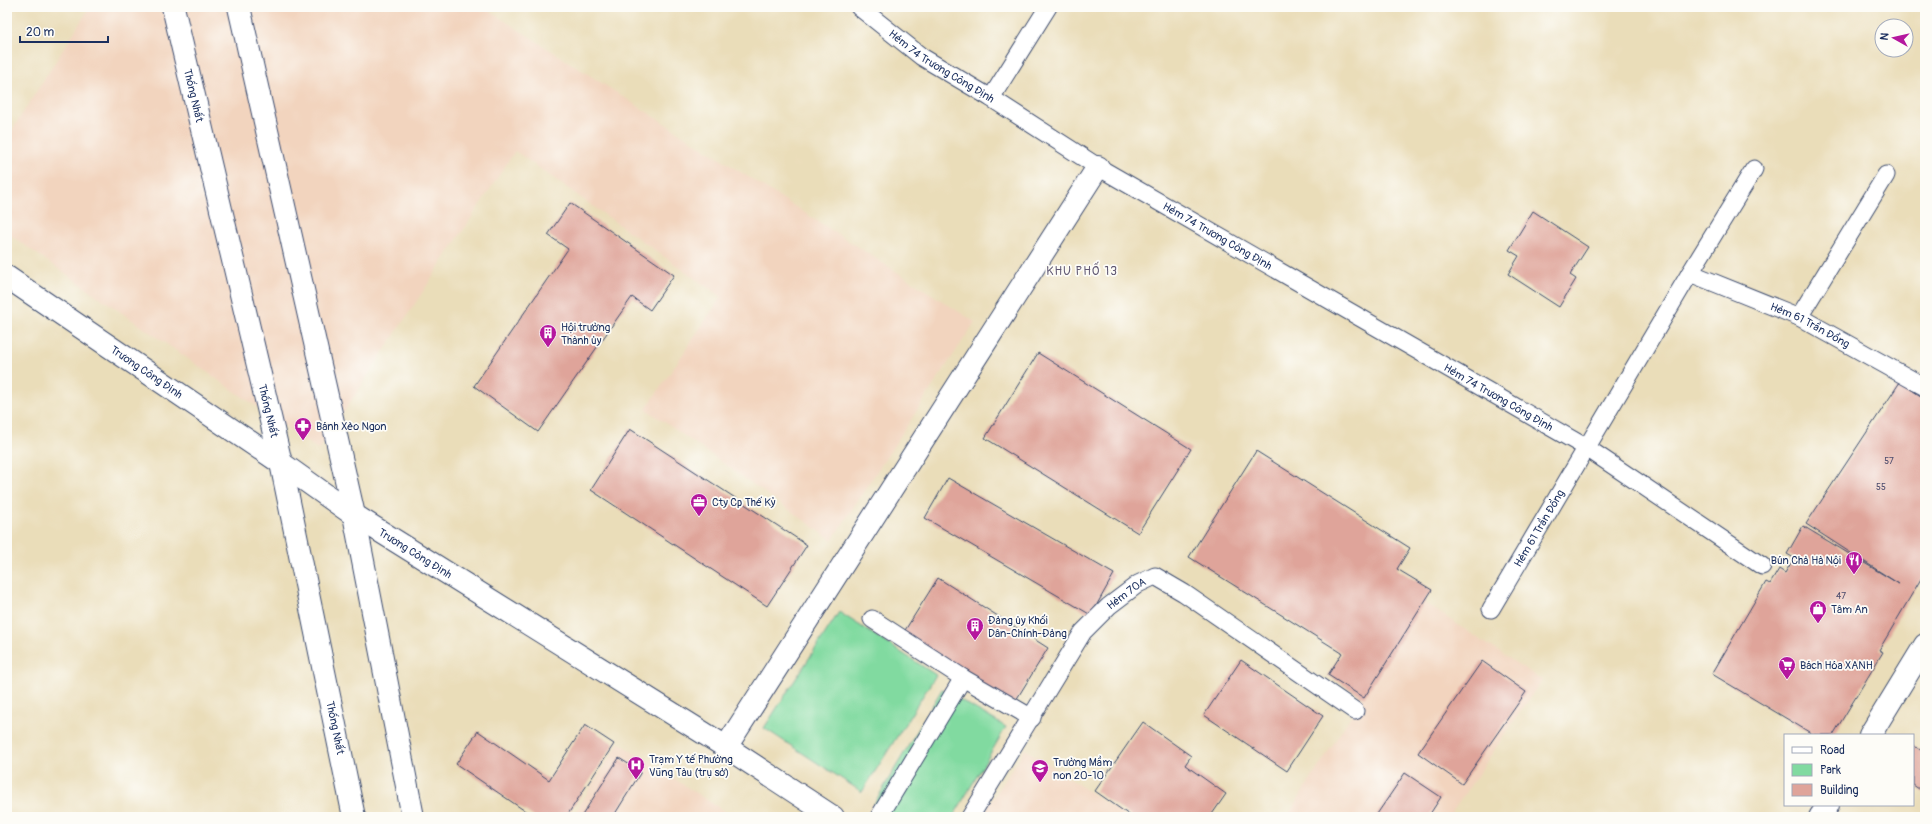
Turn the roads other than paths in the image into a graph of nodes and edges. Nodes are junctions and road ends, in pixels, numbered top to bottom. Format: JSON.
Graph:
{"nodes":[{"id":1,"x":174,"y":7,"type":"edge"},
{"id":2,"x":240,"y":7,"type":"edge"},
{"id":3,"x":859,"y":7,"type":"edge"},
{"id":4,"x":1048,"y":7,"type":"edge"},
{"id":5,"x":991,"y":98,"type":"junction"},
{"id":6,"x":1098,"y":167,"type":"junction"},
{"id":7,"x":1754,"y":169,"type":"dead end"},
{"id":8,"x":1886,"y":174,"type":"dead end"},
{"id":9,"x":1690,"y":273,"type":"junction"},
{"id":10,"x":7,"y":277,"type":"edge"},
{"id":11,"x":1800,"y":317,"type":"junction"},
{"id":12,"x":1925,"y":387,"type":"edge"},
{"id":13,"x":1587,"y":448,"type":"junction"},
{"id":14,"x":281,"y":463,"type":"junction"},
{"id":15,"x":354,"y":515,"type":"junction"},
{"id":16,"x":1762,"y":566,"type":"dead end"},
{"id":17,"x":1491,"y":609,"type":"dead end"},
{"id":18,"x":872,"y":619,"type":"dead end"},
{"id":19,"x":1925,"y":645,"type":"edge"},
{"id":20,"x":963,"y":678,"type":"junction"},
{"id":21,"x":1355,"y":711,"type":"dead end"},
{"id":22,"x":1032,"y":718,"type":"junction"},
{"id":23,"x":1871,"y":734,"type":"edge"},
{"id":24,"x":726,"y":747,"type":"junction"},
{"id":25,"x":1827,"y":806,"type":"edge"},
{"id":26,"x":354,"y":817,"type":"edge"},
{"id":27,"x":413,"y":817,"type":"edge"},
{"id":28,"x":833,"y":817,"type":"edge"},
{"id":29,"x":879,"y":817,"type":"edge"},
{"id":30,"x":970,"y":817,"type":"edge"},
{"id":31,"x":1820,"y":817,"type":"edge"}],
"edges":[{"from":1,"to":14,"type":"main road","name":"Thống Nhất"},
{"from":2,"to":15,"type":"main road"},
{"from":3,"to":5,"type":"lane","name":"Hẻm 74 Trương Công Định"},
{"from":4,"to":5,"type":"lane"},
{"from":5,"to":6,"type":"lane","name":"Hẻm 74 Trương Công Định"},
{"from":6,"to":13,"type":"lane","name":"Hẻm 74 Trương Công Định"},
{"from":6,"to":24,"type":"main road"},
{"from":7,"to":9,"type":"lane","name":"Hẻm 61 Trần Đồng"},
{"from":8,"to":11,"type":"lane"},
{"from":9,"to":11,"type":"lane","name":"Hẻm 61 Trần Đồng"},
{"from":9,"to":13,"type":"lane","name":"Hẻm 61 Trần Đồng"},
{"from":10,"to":14,"type":"main road","name":"Trương Công Định"},
{"from":11,"to":12,"type":"lane","name":"Hẻm 61 Trần Đồng"},
{"from":13,"to":16,"type":"lane"},
{"from":13,"to":17,"type":"lane","name":"Hẻm 61 Trần Đồng"},
{"from":14,"to":15,"type":"main road","name":"Trương Công Định"},
{"from":14,"to":26,"type":"main road","name":"Thống Nhất"},
{"from":15,"to":24,"type":"main road","name":"Trương Công Định"},
{"from":15,"to":27,"type":"main road"},
{"from":18,"to":20,"type":"lane"},
{"from":19,"to":23,"type":"main road"},
{"from":20,"to":22,"type":"lane"},
{"from":20,"to":29,"type":"lane"},
{"from":21,"to":22,"type":"lane","name":"Hẻm 70A"},
{"from":22,"to":30,"type":"lane","name":"Hẻm 70A"},
{"from":24,"to":28,"type":"main road","name":"Trương Công Định"},
{"from":25,"to":31,"type":"main road"}]}
